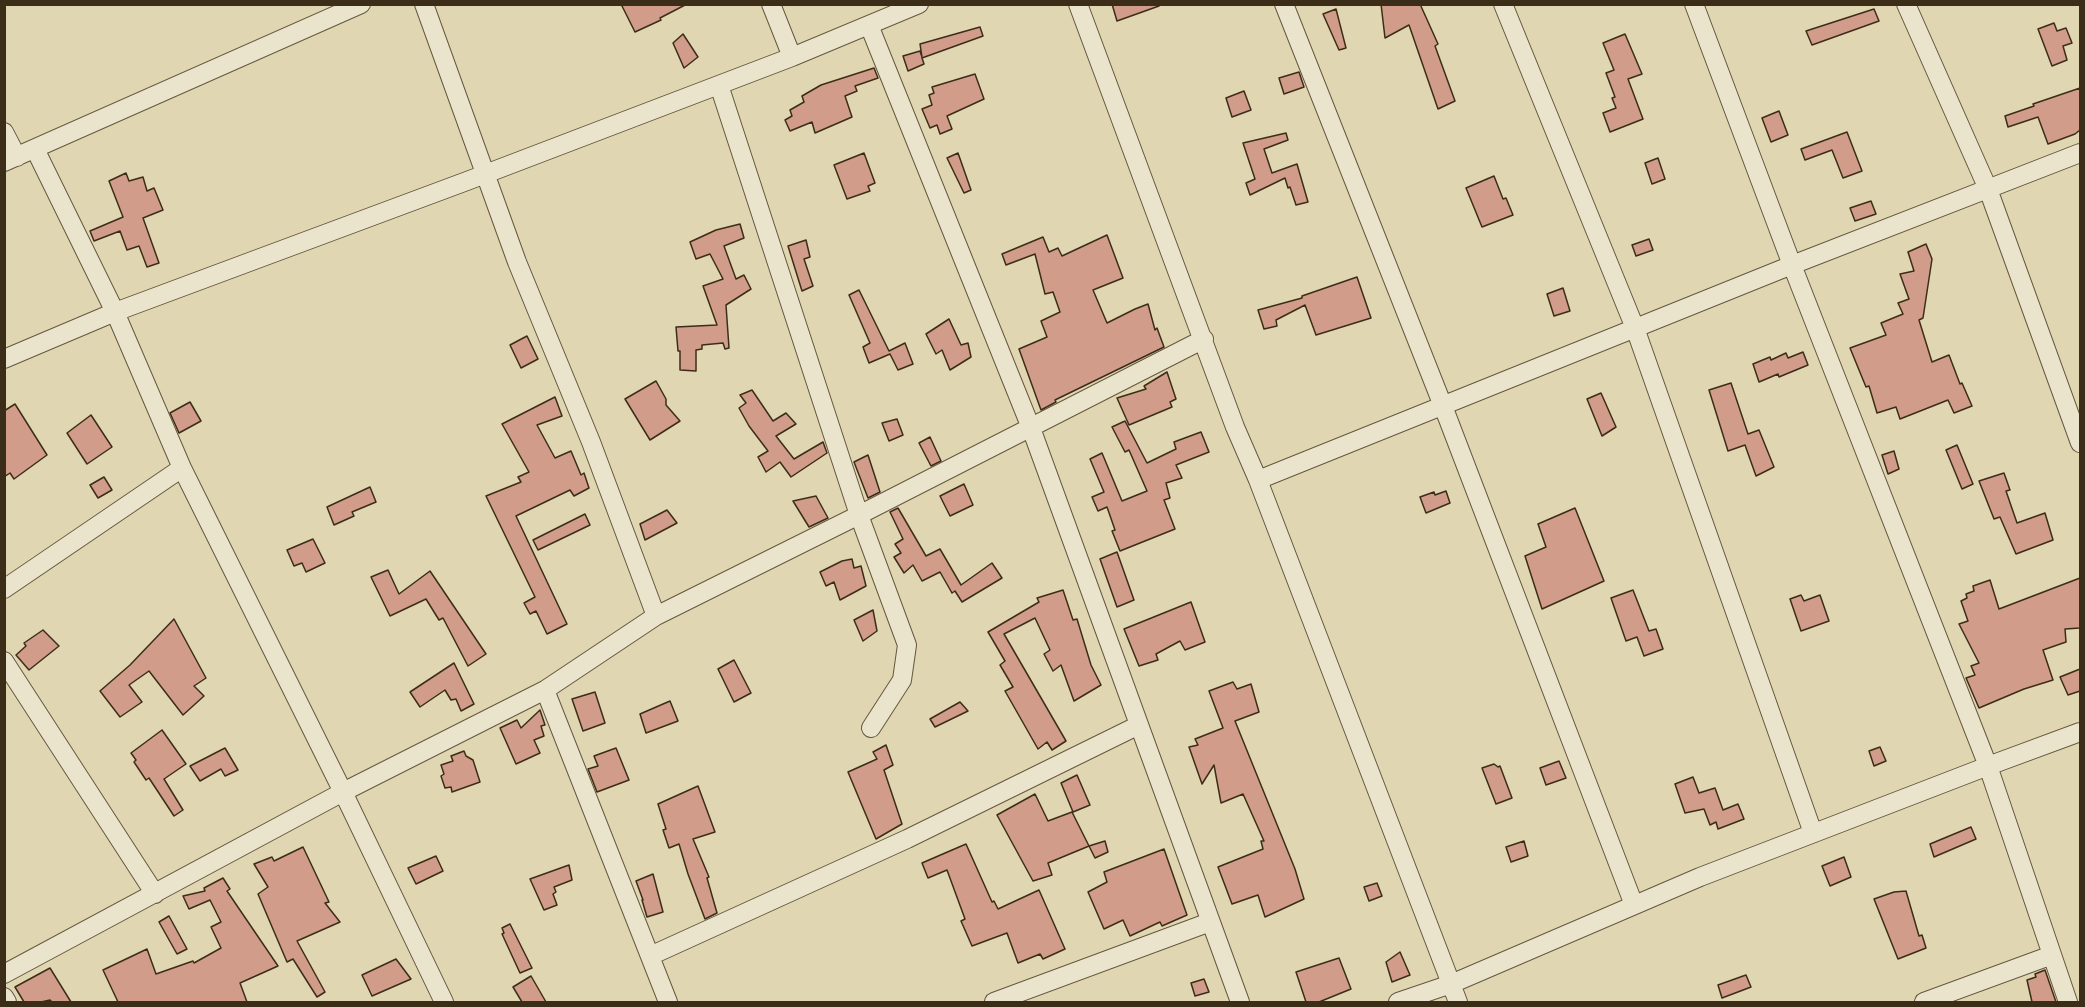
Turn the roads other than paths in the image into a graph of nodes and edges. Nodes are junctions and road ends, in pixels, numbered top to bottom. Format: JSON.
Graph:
{"nodes":[{"id":1,"x":361,"y":4,"type":"edge"},
{"id":2,"x":424,"y":4,"type":"edge"},
{"id":3,"x":771,"y":4,"type":"edge"},
{"id":4,"x":919,"y":4,"type":"edge"},
{"id":5,"x":1078,"y":4,"type":"edge"},
{"id":6,"x":1284,"y":4,"type":"edge"},
{"id":7,"x":1503,"y":4,"type":"edge"},
{"id":8,"x":1694,"y":4,"type":"edge"},
{"id":9,"x":1906,"y":4,"type":"edge"},
{"id":10,"x":869,"y":25,"type":"junction"},
{"id":11,"x":792,"y":57,"type":"junction"},
{"id":12,"x":719,"y":85,"type":"junction"},
{"id":13,"x":4,"y":132,"type":"edge"},
{"id":14,"x":35,"y":149,"type":"junction"},
{"id":15,"x":2080,"y":153,"type":"edge"},
{"id":16,"x":11,"y":160,"type":"edge"},
{"id":17,"x":486,"y":174,"type":"junction"},
{"id":18,"x":1988,"y":189,"type":"junction"},
{"id":19,"x":1792,"y":265,"type":"junction"},
{"id":20,"x":115,"y":312,"type":"junction"},
{"id":21,"x":1635,"y":328,"type":"junction"},
{"id":22,"x":1204,"y":339,"type":"junction"},
{"id":23,"x":4,"y":359,"type":"edge"},
{"id":24,"x":1443,"y":406,"type":"junction"},
{"id":25,"x":1031,"y":428,"type":"junction"},
{"id":26,"x":2080,"y":443,"type":"edge"},
{"id":27,"x":183,"y":468,"type":"junction"},
{"id":28,"x":1258,"y":480,"type":"junction"},
{"id":29,"x":859,"y":515,"type":"junction"},
{"id":30,"x":4,"y":590,"type":"edge"},
{"id":31,"x":656,"y":616,"type":"junction"},
{"id":32,"x":4,"y":661,"type":"edge"},
{"id":33,"x":545,"y":690,"type":"junction"},
{"id":34,"x":1139,"y":725,"type":"junction"},
{"id":35,"x":872,"y":728,"type":"dead end"},
{"id":36,"x":2080,"y":732,"type":"edge"},
{"id":37,"x":1988,"y":766,"type":"junction"},
{"id":38,"x":343,"y":792,"type":"junction"},
{"id":39,"x":1813,"y":833,"type":"junction"},
{"id":40,"x":155,"y":894,"type":"junction"},
{"id":41,"x":1634,"y":905,"type":"junction"},
{"id":42,"x":1210,"y":922,"type":"junction"},
{"id":43,"x":2052,"y":955,"type":"junction"},
{"id":44,"x":650,"y":956,"type":"junction"},
{"id":45,"x":4,"y":974,"type":"edge"},
{"id":46,"x":1451,"y":984,"type":"junction"},
{"id":47,"x":4,"y":997,"type":"edge"},
{"id":48,"x":7,"y":1002,"type":"edge"},
{"id":49,"x":444,"y":1002,"type":"edge"},
{"id":50,"x":668,"y":1002,"type":"edge"},
{"id":51,"x":994,"y":1002,"type":"edge"},
{"id":52,"x":1240,"y":1002,"type":"edge"},
{"id":53,"x":1398,"y":1002,"type":"edge"},
{"id":54,"x":1458,"y":1002,"type":"edge"},
{"id":55,"x":1924,"y":1002,"type":"edge"},
{"id":56,"x":2068,"y":1002,"type":"edge"}],
"edges":[{"from":1,"to":14,"type":"street"},
{"from":2,"to":17,"type":"street"},
{"from":3,"to":11,"type":"street"},
{"from":4,"to":10,"type":"street"},
{"from":5,"to":22,"type":"street"},
{"from":6,"to":24,"type":"street"},
{"from":7,"to":21,"type":"street"},
{"from":8,"to":19,"type":"street"},
{"from":9,"to":18,"type":"street"},
{"from":10,"to":11,"type":"street"},
{"from":10,"to":25,"type":"street"},
{"from":11,"to":12,"type":"street"},
{"from":12,"to":17,"type":"street"},
{"from":12,"to":29,"type":"street"},
{"from":13,"to":16,"type":"street"},
{"from":14,"to":16,"type":"street"},
{"from":14,"to":20,"type":"street"},
{"from":15,"to":18,"type":"street"},
{"from":17,"to":20,"type":"street"},
{"from":17,"to":31,"type":"street"},
{"from":18,"to":19,"type":"street"},
{"from":18,"to":26,"type":"street"},
{"from":19,"to":21,"type":"street"},
{"from":19,"to":37,"type":"street"},
{"from":20,"to":23,"type":"street"},
{"from":20,"to":27,"type":"street"},
{"from":21,"to":24,"type":"street"},
{"from":21,"to":39,"type":"street"},
{"from":22,"to":25,"type":"street"},
{"from":22,"to":28,"type":"street"},
{"from":24,"to":28,"type":"street"},
{"from":24,"to":41,"type":"street"},
{"from":25,"to":29,"type":"street"},
{"from":25,"to":34,"type":"street"},
{"from":27,"to":30,"type":"street"},
{"from":27,"to":38,"type":"street"},
{"from":28,"to":46,"type":"street"},
{"from":29,"to":31,"type":"street"},
{"from":29,"to":35,"type":"street"},
{"from":31,"to":33,"type":"street"},
{"from":32,"to":40,"type":"street"},
{"from":33,"to":38,"type":"street"},
{"from":33,"to":44,"type":"street"},
{"from":34,"to":42,"type":"street"},
{"from":34,"to":44,"type":"street"},
{"from":36,"to":37,"type":"street"},
{"from":37,"to":39,"type":"street"},
{"from":37,"to":43,"type":"street"},
{"from":38,"to":40,"type":"street"},
{"from":38,"to":49,"type":"street"},
{"from":39,"to":41,"type":"street"},
{"from":40,"to":45,"type":"street"},
{"from":41,"to":46,"type":"street"},
{"from":42,"to":51,"type":"street"},
{"from":42,"to":52,"type":"street"},
{"from":43,"to":55,"type":"street"},
{"from":43,"to":56,"type":"street"},
{"from":44,"to":50,"type":"street"},
{"from":46,"to":53,"type":"street"},
{"from":46,"to":54,"type":"street"},
{"from":47,"to":48,"type":"street"}]}
